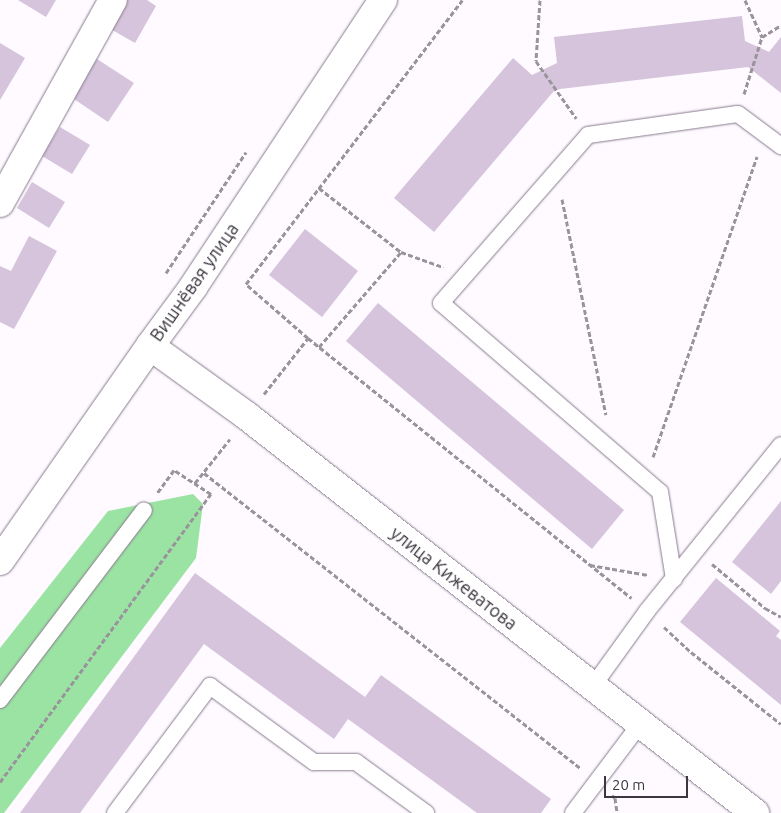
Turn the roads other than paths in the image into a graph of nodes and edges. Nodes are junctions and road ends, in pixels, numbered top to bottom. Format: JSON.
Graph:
{"nodes":[{"id":1,"x":113,"y":0,"type":"edge"},
{"id":2,"x":384,"y":0,"type":"edge"},
{"id":3,"x":781,"y":146,"type":"edge"},
{"id":4,"x":0,"y":203,"type":"edge"},
{"id":5,"x":150,"y":346,"type":"junction"},
{"id":6,"x":781,"y":445,"type":"edge"},
{"id":7,"x":144,"y":510,"type":"road end"},
{"id":8,"x":0,"y":561,"type":"edge"},
{"id":9,"x":674,"y":579,"type":"junction"},
{"id":10,"x":593,"y":686,"type":"junction"},
{"id":11,"x":0,"y":700,"type":"edge"},
{"id":12,"x":640,"y":724,"type":"junction"},
{"id":13,"x":115,"y":813,"type":"edge"},
{"id":14,"x":426,"y":813,"type":"edge"},
{"id":15,"x":573,"y":813,"type":"edge"},
{"id":16,"x":755,"y":813,"type":"edge"}],
"edges":[{"from":1,"to":4,"type":"main road"},
{"from":2,"to":5,"type":"main road","name":"Вишнёвая улица"},
{"from":3,"to":9,"type":"lane"},
{"from":5,"to":8,"type":"main road","name":"Вишнёвая улица"},
{"from":5,"to":10,"type":"main road","name":"улица Кижеватова"},
{"from":6,"to":9,"type":"lane"},
{"from":7,"to":11,"type":"lane"},
{"from":9,"to":10,"type":"lane"},
{"from":10,"to":12,"type":"main road","name":"улица Кижеватова"},
{"from":12,"to":15,"type":"lane"},
{"from":12,"to":16,"type":"main road","name":"улица Кижеватова"},
{"from":13,"to":14,"type":"lane"}]}
